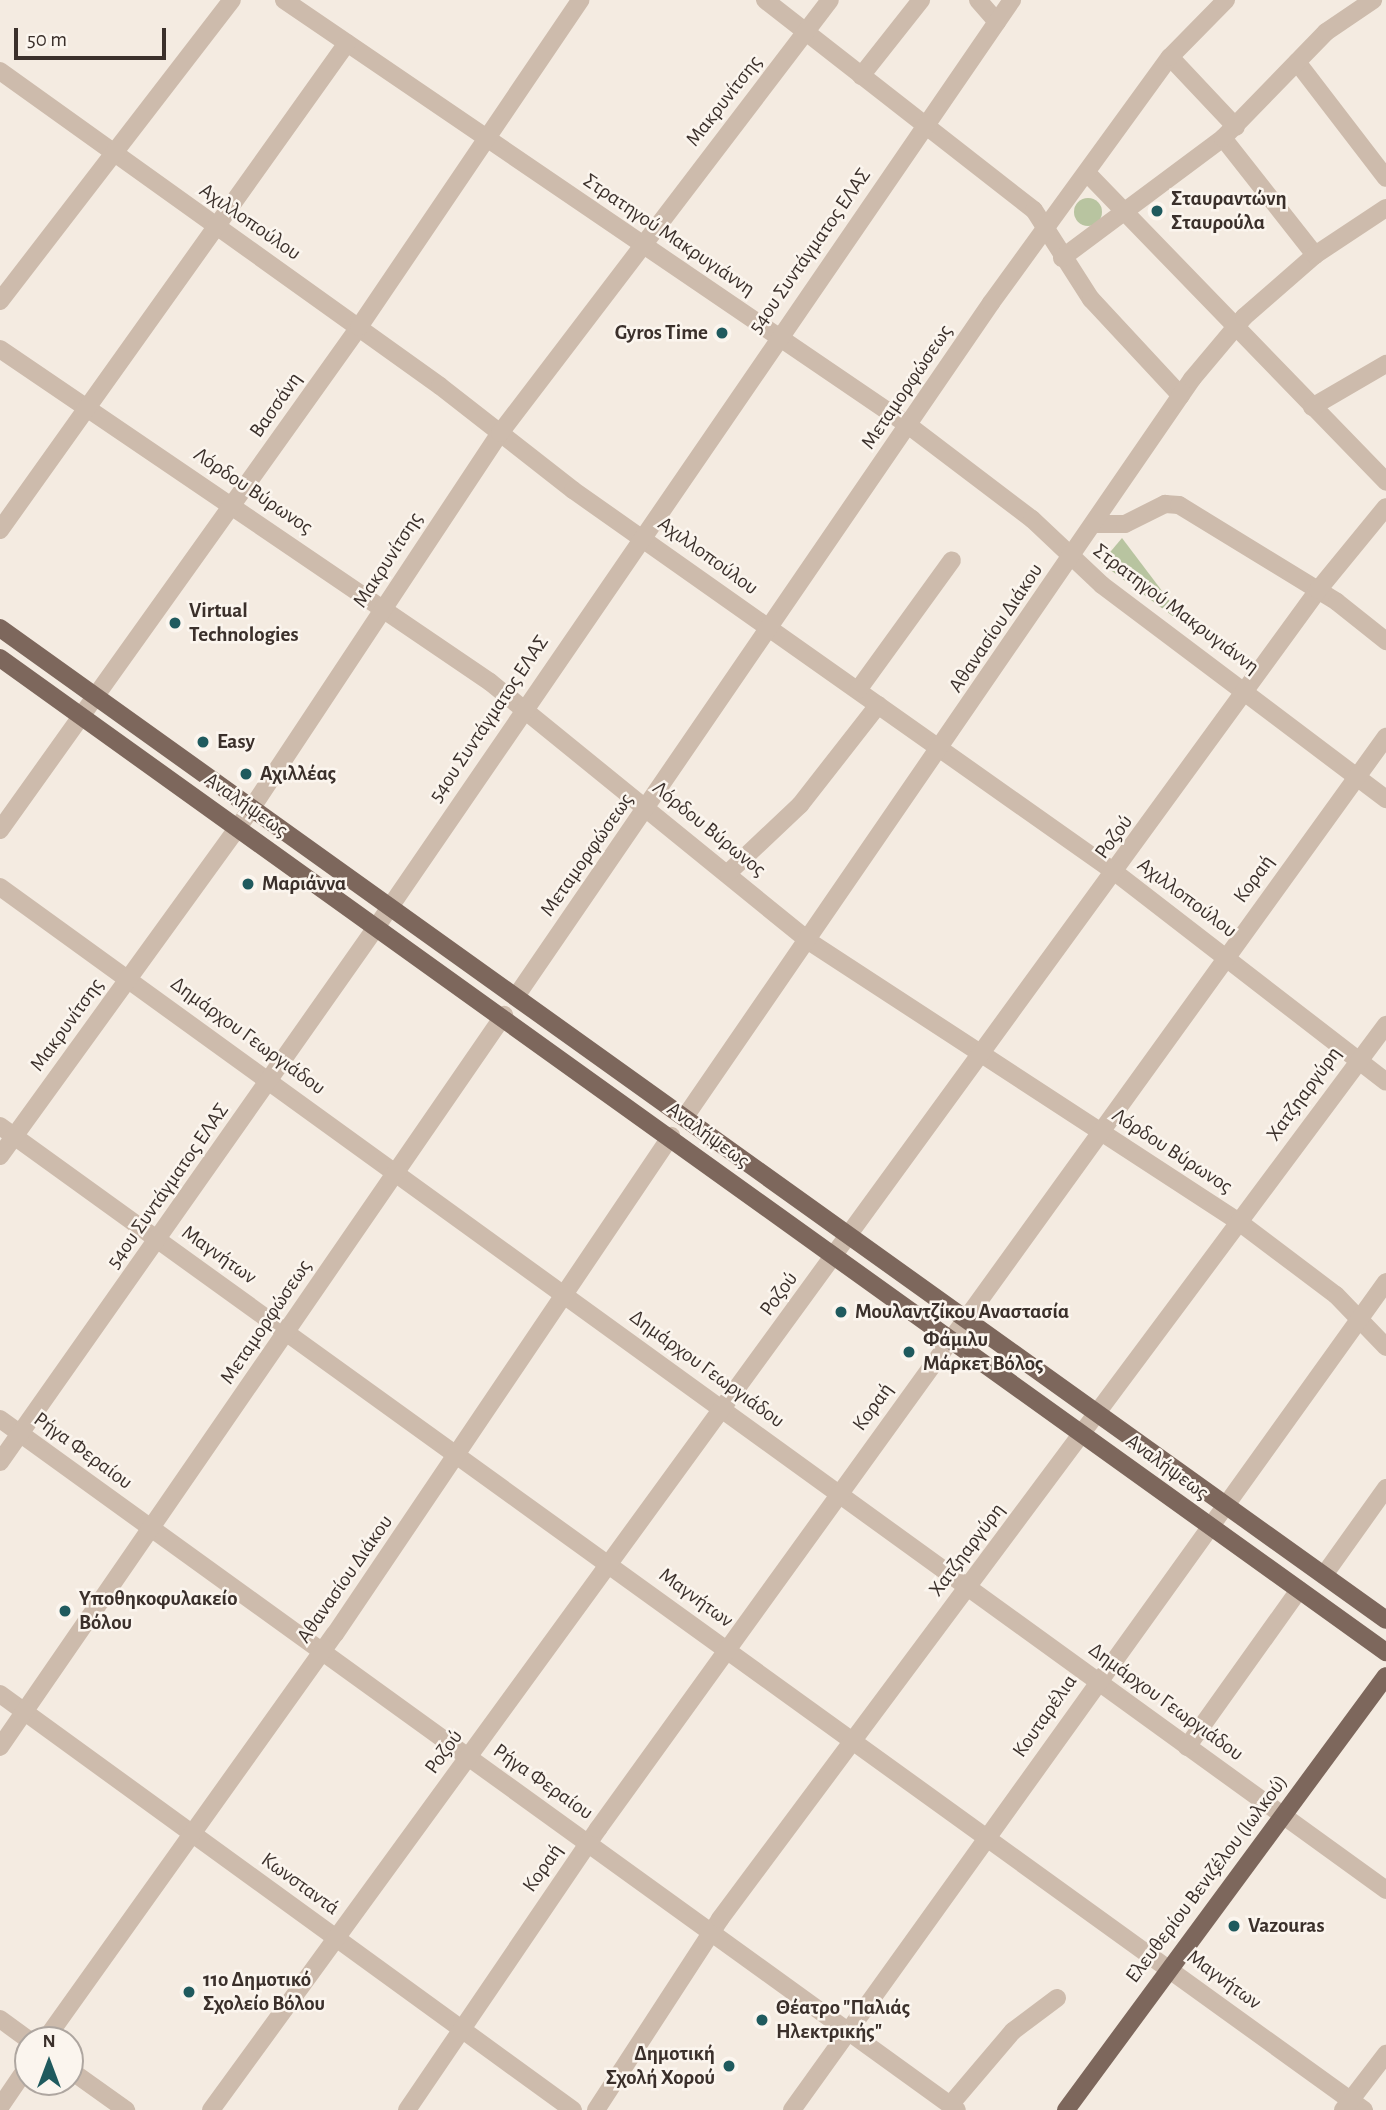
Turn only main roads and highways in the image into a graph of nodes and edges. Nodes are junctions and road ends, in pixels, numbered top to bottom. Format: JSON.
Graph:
{"nodes":[{"id":1,"x":0,"y":628,"type":"edge"},
{"id":2,"x":0,"y":658,"type":"edge"},
{"id":3,"x":517,"y":995,"type":"junction"},
{"id":4,"x":504,"y":1015,"type":"junction"},
{"id":5,"x":1386,"y":1620,"type":"edge"},
{"id":6,"x":1386,"y":1652,"type":"edge"},
{"id":7,"x":1386,"y":1676,"type":"edge"},
{"id":8,"x":1066,"y":2110,"type":"edge"}],
"edges":[{"from":1,"to":3,"type":"main road","name":"Αναλήψεως"},
{"from":2,"to":4,"type":"main road","name":"Αναλήψεως"},
{"from":3,"to":4,"type":"main road","name":"Μεταμορφώσεως"},
{"from":3,"to":5,"type":"main road","name":"Αναλήψεως"},
{"from":4,"to":6,"type":"main road","name":"Αναλήψεως"},
{"from":7,"to":8,"type":"main road","name":"Ελευθερίου Βενιζέλου (Ιωλκού)"}]}
